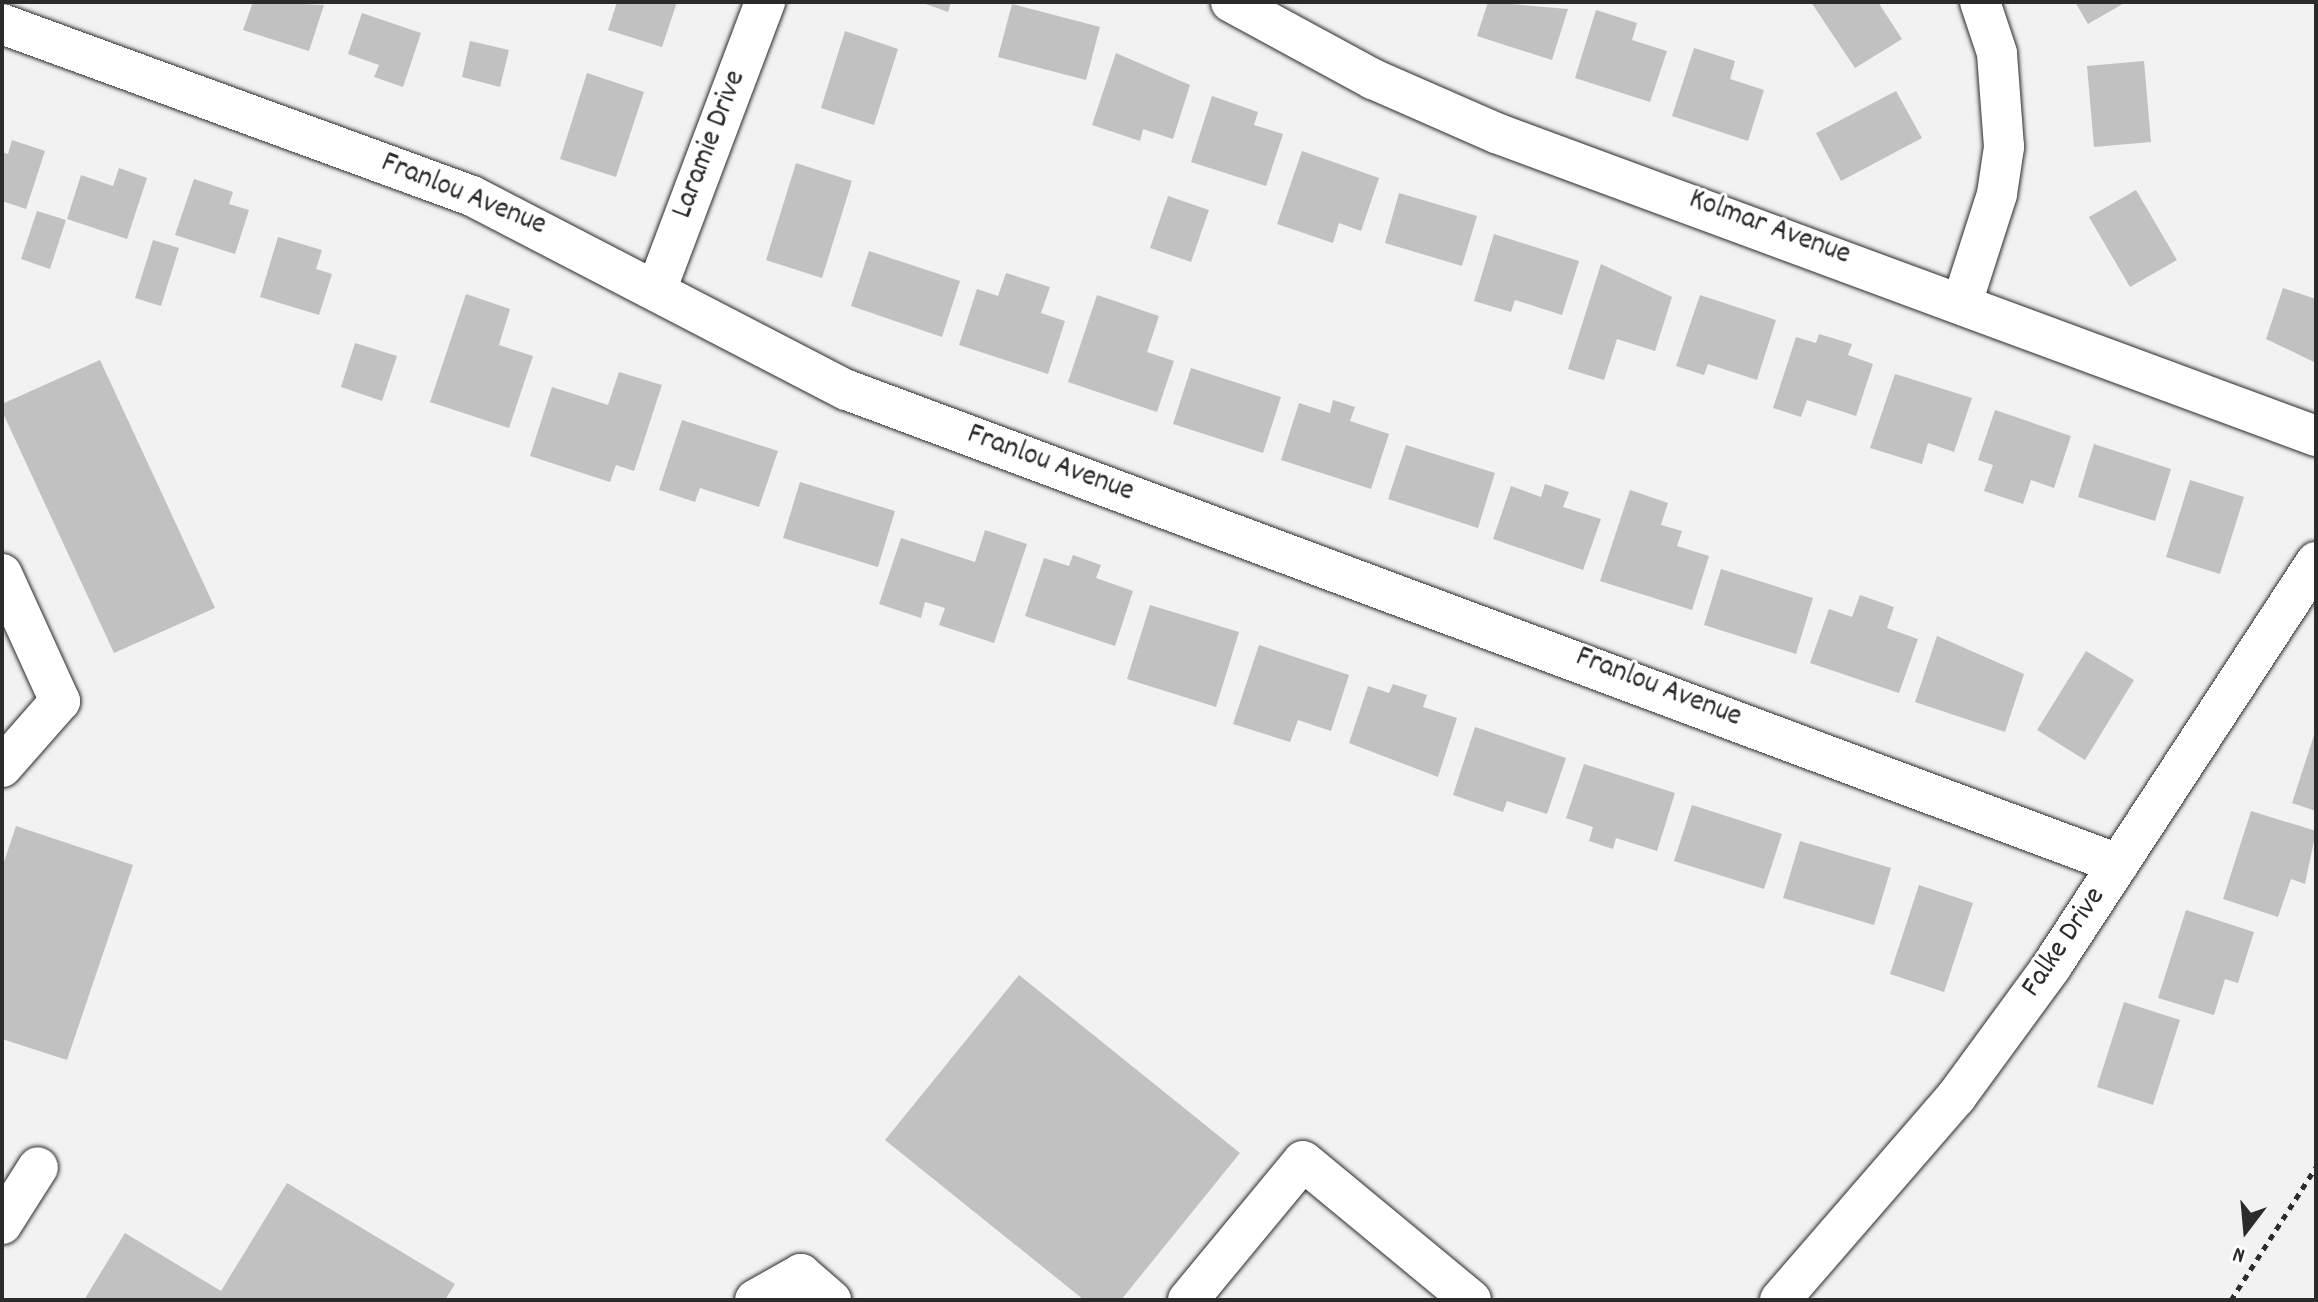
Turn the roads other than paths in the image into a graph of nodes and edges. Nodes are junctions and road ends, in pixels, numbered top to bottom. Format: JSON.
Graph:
{"nodes":[{"id":1,"x":765,"y":2,"type":"edge"},
{"id":2,"x":1231,"y":2,"type":"edge"},
{"id":3,"x":1980,"y":2,"type":"edge"},
{"id":4,"x":2,"y":24,"type":"edge"},
{"id":5,"x":657,"y":288,"type":"junction"},
{"id":6,"x":1963,"y":300,"type":"junction"},
{"id":7,"x":2316,"y":436,"type":"edge"},
{"id":8,"x":2316,"y":562,"type":"edge"},
{"id":9,"x":2,"y":574,"type":"edge"},
{"id":10,"x":2,"y":767,"type":"edge"},
{"id":11,"x":2118,"y":864,"type":"junction"},
{"id":12,"x":38,"y":1167,"type":"dead end"},
{"id":13,"x":2,"y":1224,"type":"edge"},
{"id":14,"x":755,"y":1300,"type":"edge"},
{"id":15,"x":831,"y":1300,"type":"edge"},
{"id":16,"x":1188,"y":1300,"type":"edge"},
{"id":17,"x":1471,"y":1300,"type":"edge"},
{"id":18,"x":1780,"y":1300,"type":"edge"}],
"edges":[{"from":1,"to":5,"type":"street","name":"Laramie Drive"},
{"from":2,"to":6,"type":"street","name":"Kolmar Avenue"},
{"from":3,"to":6,"type":"street"},
{"from":4,"to":5,"type":"street","name":"Franlou Avenue"},
{"from":5,"to":11,"type":"street","name":"Franlou Avenue"},
{"from":6,"to":7,"type":"street","name":"Kolmar Avenue"},
{"from":8,"to":11,"type":"street","name":"Falke Drive"},
{"from":9,"to":10,"type":"street"},
{"from":11,"to":18,"type":"street","name":"Falke Drive"},
{"from":12,"to":13,"type":"street"},
{"from":14,"to":15,"type":"street"},
{"from":16,"to":17,"type":"street"}]}
